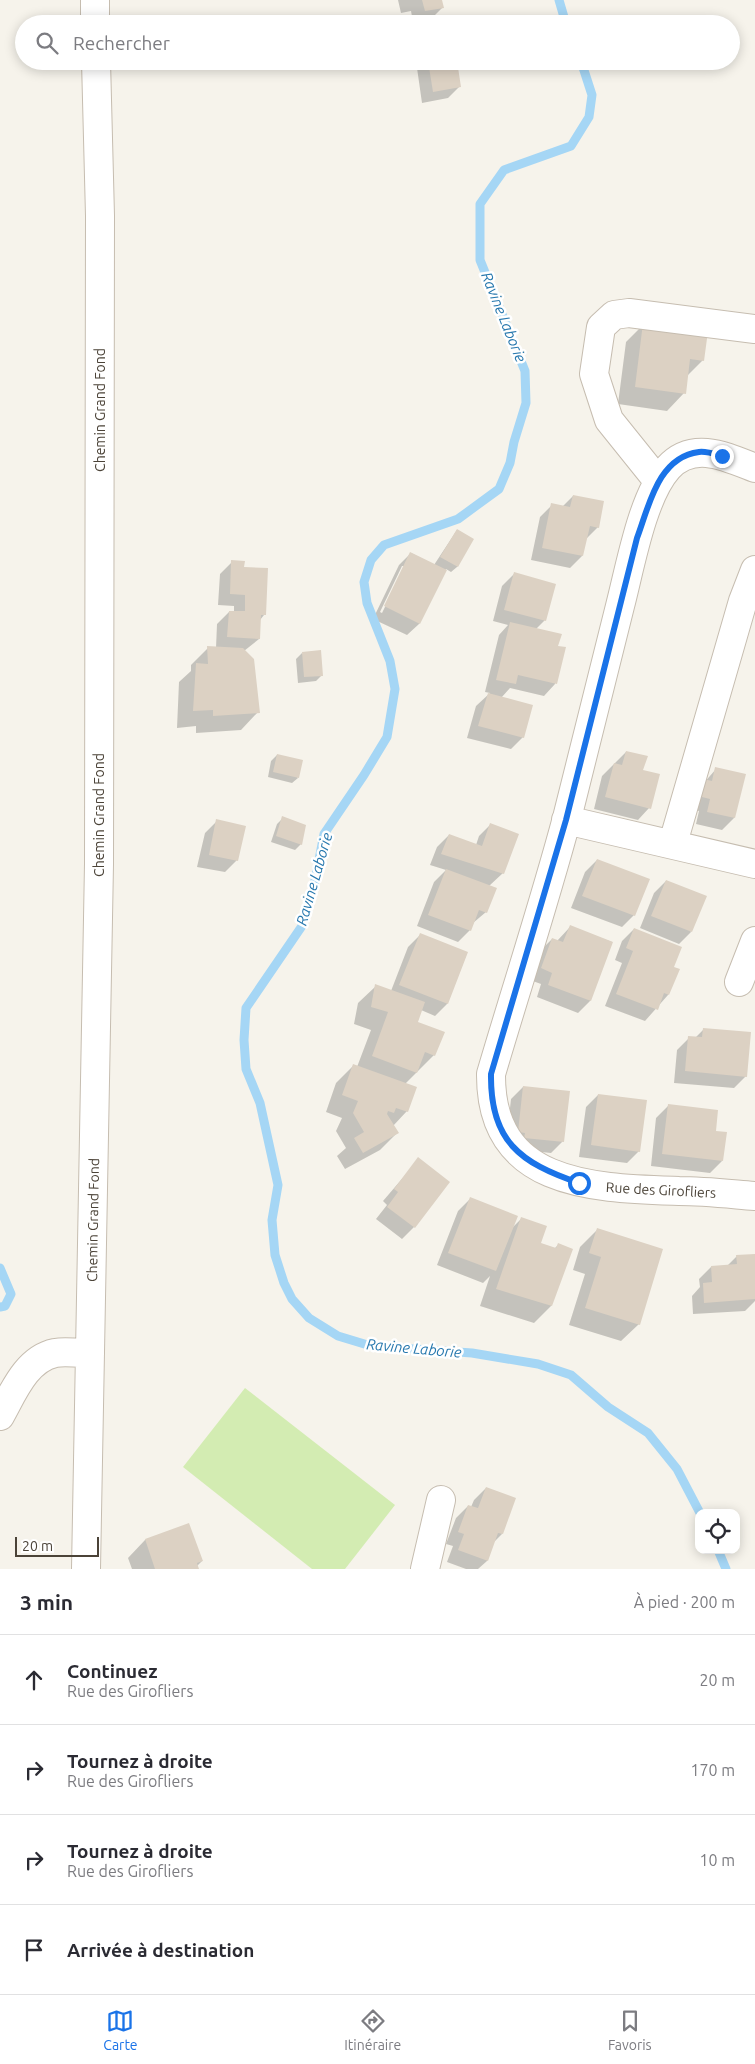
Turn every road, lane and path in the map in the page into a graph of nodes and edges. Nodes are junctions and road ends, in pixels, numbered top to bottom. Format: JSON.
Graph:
{"nodes":[{"id":1,"x":95,"y":0,"type":"edge"},
{"id":2,"x":95,"y":15,"type":"edge"},
{"id":3,"x":96,"y":70,"type":"edge"},
{"id":4,"x":755,"y":329,"type":"edge"},
{"id":5,"x":755,"y":468,"type":"edge"},
{"id":6,"x":658,"y":482,"type":"junction"},
{"id":7,"x":755,"y":570,"type":"edge"},
{"id":8,"x":566,"y":820,"type":"junction"},
{"id":9,"x":673,"y":844,"type":"junction"},
{"id":10,"x":755,"y":864,"type":"edge"},
{"id":11,"x":755,"y":941,"type":"edge"},
{"id":12,"x":739,"y":982,"type":"dead end"},
{"id":13,"x":755,"y":1196,"type":"edge"},
{"id":14,"x":90,"y":1354,"type":"junction"},
{"id":15,"x":0,"y":1416,"type":"edge"},
{"id":16,"x":441,"y":1500,"type":"dead end"},
{"id":17,"x":86,"y":1569,"type":"edge"},
{"id":18,"x":424,"y":1569,"type":"edge"}],
"edges":[{"from":1,"to":2,"type":"street"},
{"from":3,"to":14,"type":"street","name":"Chemin Grand Fond"},
{"from":4,"to":6,"type":"street"},
{"from":5,"to":6,"type":"street","name":"Rue des Girofliers"},
{"from":6,"to":8,"type":"street","name":"Rue des Girofliers"},
{"from":7,"to":9,"type":"street"},
{"from":8,"to":9,"type":"street"},
{"from":8,"to":13,"type":"street","name":"Rue des Girofliers"},
{"from":9,"to":10,"type":"street"},
{"from":11,"to":12,"type":"street"},
{"from":14,"to":15,"type":"street"},
{"from":14,"to":17,"type":"street","name":"Chemin Grand Fond"},
{"from":16,"to":18,"type":"street"}]}
